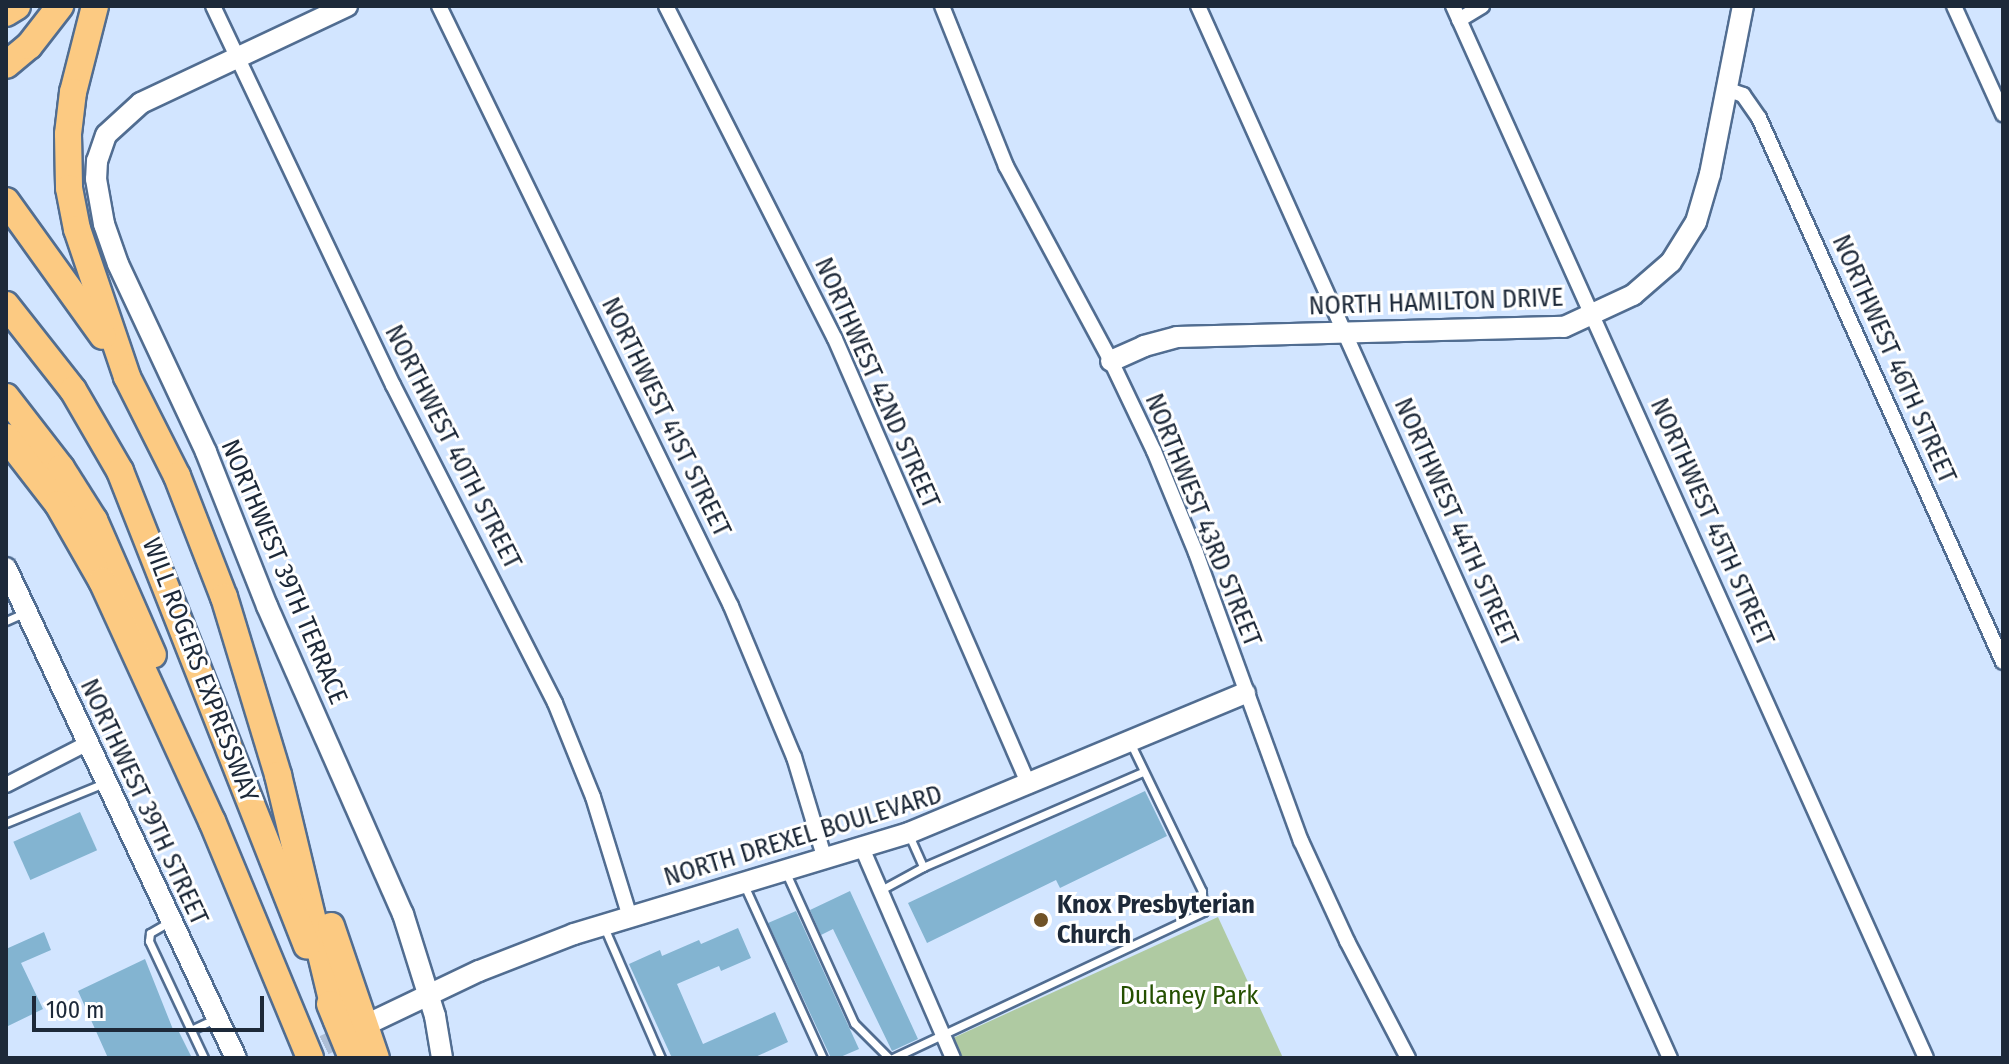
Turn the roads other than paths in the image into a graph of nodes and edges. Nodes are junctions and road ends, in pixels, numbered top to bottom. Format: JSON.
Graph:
{"nodes":[{"id":1,"x":17,"y":6,"type":"edge"},
{"id":2,"x":60,"y":6,"type":"edge"},
{"id":3,"x":95,"y":6,"type":"edge"},
{"id":4,"x":213,"y":6,"type":"edge"},
{"id":5,"x":347,"y":6,"type":"edge"},
{"id":6,"x":439,"y":6,"type":"edge"},
{"id":7,"x":666,"y":6,"type":"edge"},
{"id":8,"x":942,"y":6,"type":"edge"},
{"id":9,"x":1198,"y":6,"type":"edge"},
{"id":10,"x":1482,"y":6,"type":"edge"},
{"id":11,"x":1743,"y":6,"type":"edge"},
{"id":12,"x":1954,"y":6,"type":"edge"},
{"id":13,"x":6,"y":13,"type":"edge"},
{"id":14,"x":1456,"y":13,"type":"edge"},
{"id":15,"x":236,"y":57,"type":"junction"},
{"id":16,"x":6,"y":65,"type":"edge"},
{"id":17,"x":1726,"y":89,"type":"junction"},
{"id":18,"x":2003,"y":114,"type":"edge"},
{"id":19,"x":6,"y":201,"type":"edge"},
{"id":20,"x":6,"y":305,"type":"edge"},
{"id":21,"x":1593,"y":316,"type":"junction"},
{"id":22,"x":1345,"y":333,"type":"junction"},
{"id":23,"x":1111,"y":361,"type":"junction"},
{"id":24,"x":127,"y":377,"type":"junction"},
{"id":25,"x":6,"y":397,"type":"edge"},
{"id":26,"x":6,"y":437,"type":"edge"},
{"id":27,"x":6,"y":568,"type":"edge"},
{"id":28,"x":26,"y":612,"type":"junction"},
{"id":29,"x":6,"y":621,"type":"edge"},
{"id":30,"x":2003,"y":662,"type":"edge"},
{"id":31,"x":1245,"y":693,"type":"junction"},
{"id":32,"x":1130,"y":742,"type":"junction"},
{"id":33,"x":88,"y":743,"type":"junction"},
{"id":34,"x":1143,"y":772,"type":"junction"},
{"id":35,"x":278,"y":775,"type":"junction"},
{"id":36,"x":106,"y":782,"type":"junction"},
{"id":37,"x":6,"y":785,"type":"edge"},
{"id":38,"x":1029,"y":786,"type":"junction"},
{"id":39,"x":212,"y":821,"type":"junction"},
{"id":40,"x":6,"y":823,"type":"edge"},
{"id":41,"x":909,"y":833,"type":"junction"},
{"id":42,"x":862,"y":848,"type":"junction"},
{"id":43,"x":825,"y":860,"type":"junction"},
{"id":44,"x":923,"y":867,"type":"junction"},
{"id":45,"x":785,"y":871,"type":"junction"},
{"id":46,"x":743,"y":883,"type":"junction"},
{"id":47,"x":879,"y":892,"type":"junction"},
{"id":48,"x":630,"y":917,"type":"junction"},
{"id":49,"x":171,"y":921,"type":"junction"},
{"id":50,"x":603,"y":925,"type":"junction"},
{"id":51,"x":429,"y":994,"type":"junction"},
{"id":52,"x":217,"y":1018,"type":"junction"},
{"id":53,"x":337,"y":1020,"type":"junction"},
{"id":54,"x":374,"y":1021,"type":"tunnel mouth"},
{"id":55,"x":191,"y":1030,"type":"junction"},
{"id":56,"x":942,"y":1035,"type":"junction"},
{"id":57,"x":949,"y":1057,"type":"edge"},
{"id":58,"x":204,"y":1058,"type":"edge"},
{"id":59,"x":236,"y":1058,"type":"edge"},
{"id":60,"x":310,"y":1058,"type":"edge"},
{"id":61,"x":352,"y":1058,"type":"edge"},
{"id":62,"x":376,"y":1058,"type":"edge"},
{"id":63,"x":442,"y":1058,"type":"edge"},
{"id":64,"x":661,"y":1058,"type":"edge"},
{"id":65,"x":823,"y":1058,"type":"edge"},
{"id":66,"x":891,"y":1058,"type":"edge"},
{"id":67,"x":1408,"y":1058,"type":"edge"},
{"id":68,"x":1670,"y":1058,"type":"edge"},
{"id":69,"x":1926,"y":1058,"type":"edge"}],
"edges":[{"from":1,"to":13,"type":"highway"},
{"from":2,"to":16,"type":"highway"},
{"from":3,"to":24,"type":"highway"},
{"from":4,"to":15,"type":"street","name":"NORTHWEST 40TH STREET"},
{"from":5,"to":15,"type":"street"},
{"from":6,"to":43,"type":"street","name":"NORTHWEST 41ST STREET"},
{"from":7,"to":38,"type":"street","name":"NORTHWEST 42ND STREET"},
{"from":8,"to":23,"type":"street","name":"NORTHWEST 43RD STREET"},
{"from":9,"to":22,"type":"street","name":"NORTHWEST 44TH STREET"},
{"from":10,"to":14,"type":"street"},
{"from":11,"to":17,"type":"street","name":"NORTH HAMILTON DRIVE"},
{"from":12,"to":18,"type":"street"},
{"from":14,"to":21,"type":"street","name":"NORTHWEST 45TH STREET"},
{"from":15,"to":48,"type":"street","name":"NORTHWEST 40TH STREET"},
{"from":15,"to":51,"type":"street","name":"NORTHWEST 39TH TERRACE"},
{"from":17,"to":21,"type":"street","name":"NORTH HAMILTON DRIVE"},
{"from":17,"to":30,"type":"street","name":"NORTHWEST 46TH STREET"},
{"from":19,"to":24,"type":"highway"},
{"from":20,"to":53,"type":"highway","name":"WILL ROGERS EXPRESSWAY"},
{"from":21,"to":22,"type":"street","name":"NORTH HAMILTON DRIVE"},
{"from":21,"to":69,"type":"street","name":"NORTHWEST 45TH STREET"},
{"from":22,"to":23,"type":"street","name":"NORTH HAMILTON DRIVE"},
{"from":22,"to":68,"type":"street","name":"NORTHWEST 44TH STREET"},
{"from":23,"to":31,"type":"street","name":"NORTHWEST 43RD STREET"},
{"from":24,"to":35,"type":"highway"},
{"from":25,"to":39,"type":"highway"},
{"from":26,"to":39,"type":"highway","name":"WILL ROGERS EXPRESSWAY"},
{"from":27,"to":28,"type":"street","name":"NORTHWEST 39TH STREET"},
{"from":28,"to":29,"type":"lane"},
{"from":28,"to":33,"type":"street","name":"NORTHWEST 39TH STREET"},
{"from":31,"to":32,"type":"street","name":"NORTH DREXEL BOULEVARD"},
{"from":31,"to":67,"type":"street","name":"NORTHWEST 43RD STREET"},
{"from":32,"to":34,"type":"lane"},
{"from":32,"to":38,"type":"street","name":"NORTH DREXEL BOULEVARD"},
{"from":33,"to":36,"type":"street","name":"NORTHWEST 39TH STREET"},
{"from":33,"to":37,"type":"street"},
{"from":34,"to":44,"type":"lane"},
{"from":34,"to":56,"type":"lane"},
{"from":35,"to":53,"type":"highway"},
{"from":35,"to":62,"type":"highway"},
{"from":36,"to":40,"type":"lane"},
{"from":36,"to":49,"type":"street","name":"NORTHWEST 39TH STREET"},
{"from":38,"to":41,"type":"street","name":"NORTH DREXEL BOULEVARD"},
{"from":39,"to":60,"type":"highway","name":"WILL ROGERS EXPRESSWAY"},
{"from":41,"to":42,"type":"street","name":"NORTH DREXEL BOULEVARD"},
{"from":41,"to":44,"type":"lane"},
{"from":42,"to":43,"type":"street","name":"NORTH DREXEL BOULEVARD"},
{"from":42,"to":47,"type":"street"},
{"from":43,"to":45,"type":"street","name":"NORTH DREXEL BOULEVARD"},
{"from":44,"to":47,"type":"lane"},
{"from":45,"to":46,"type":"street","name":"NORTH DREXEL BOULEVARD"},
{"from":45,"to":66,"type":"lane"},
{"from":46,"to":48,"type":"street","name":"NORTH DREXEL BOULEVARD"},
{"from":46,"to":65,"type":"lane"},
{"from":47,"to":56,"type":"street"},
{"from":48,"to":50,"type":"street","name":"NORTH DREXEL BOULEVARD"},
{"from":49,"to":52,"type":"street","name":"NORTHWEST 39TH STREET"},
{"from":49,"to":55,"type":"lane"},
{"from":50,"to":51,"type":"street","name":"NORTH DREXEL BOULEVARD"},
{"from":50,"to":64,"type":"lane"},
{"from":51,"to":54,"type":"street","name":"NORTH DREXEL BOULEVARD"},
{"from":51,"to":63,"type":"street"},
{"from":52,"to":55,"type":"lane"},
{"from":52,"to":59,"type":"street","name":"NORTHWEST 39TH STREET"},
{"from":53,"to":61,"type":"highway","name":"WILL ROGERS EXPRESSWAY"},
{"from":55,"to":58,"type":"lane"},
{"from":56,"to":57,"type":"street"},
{"from":56,"to":66,"type":"lane"}]}
